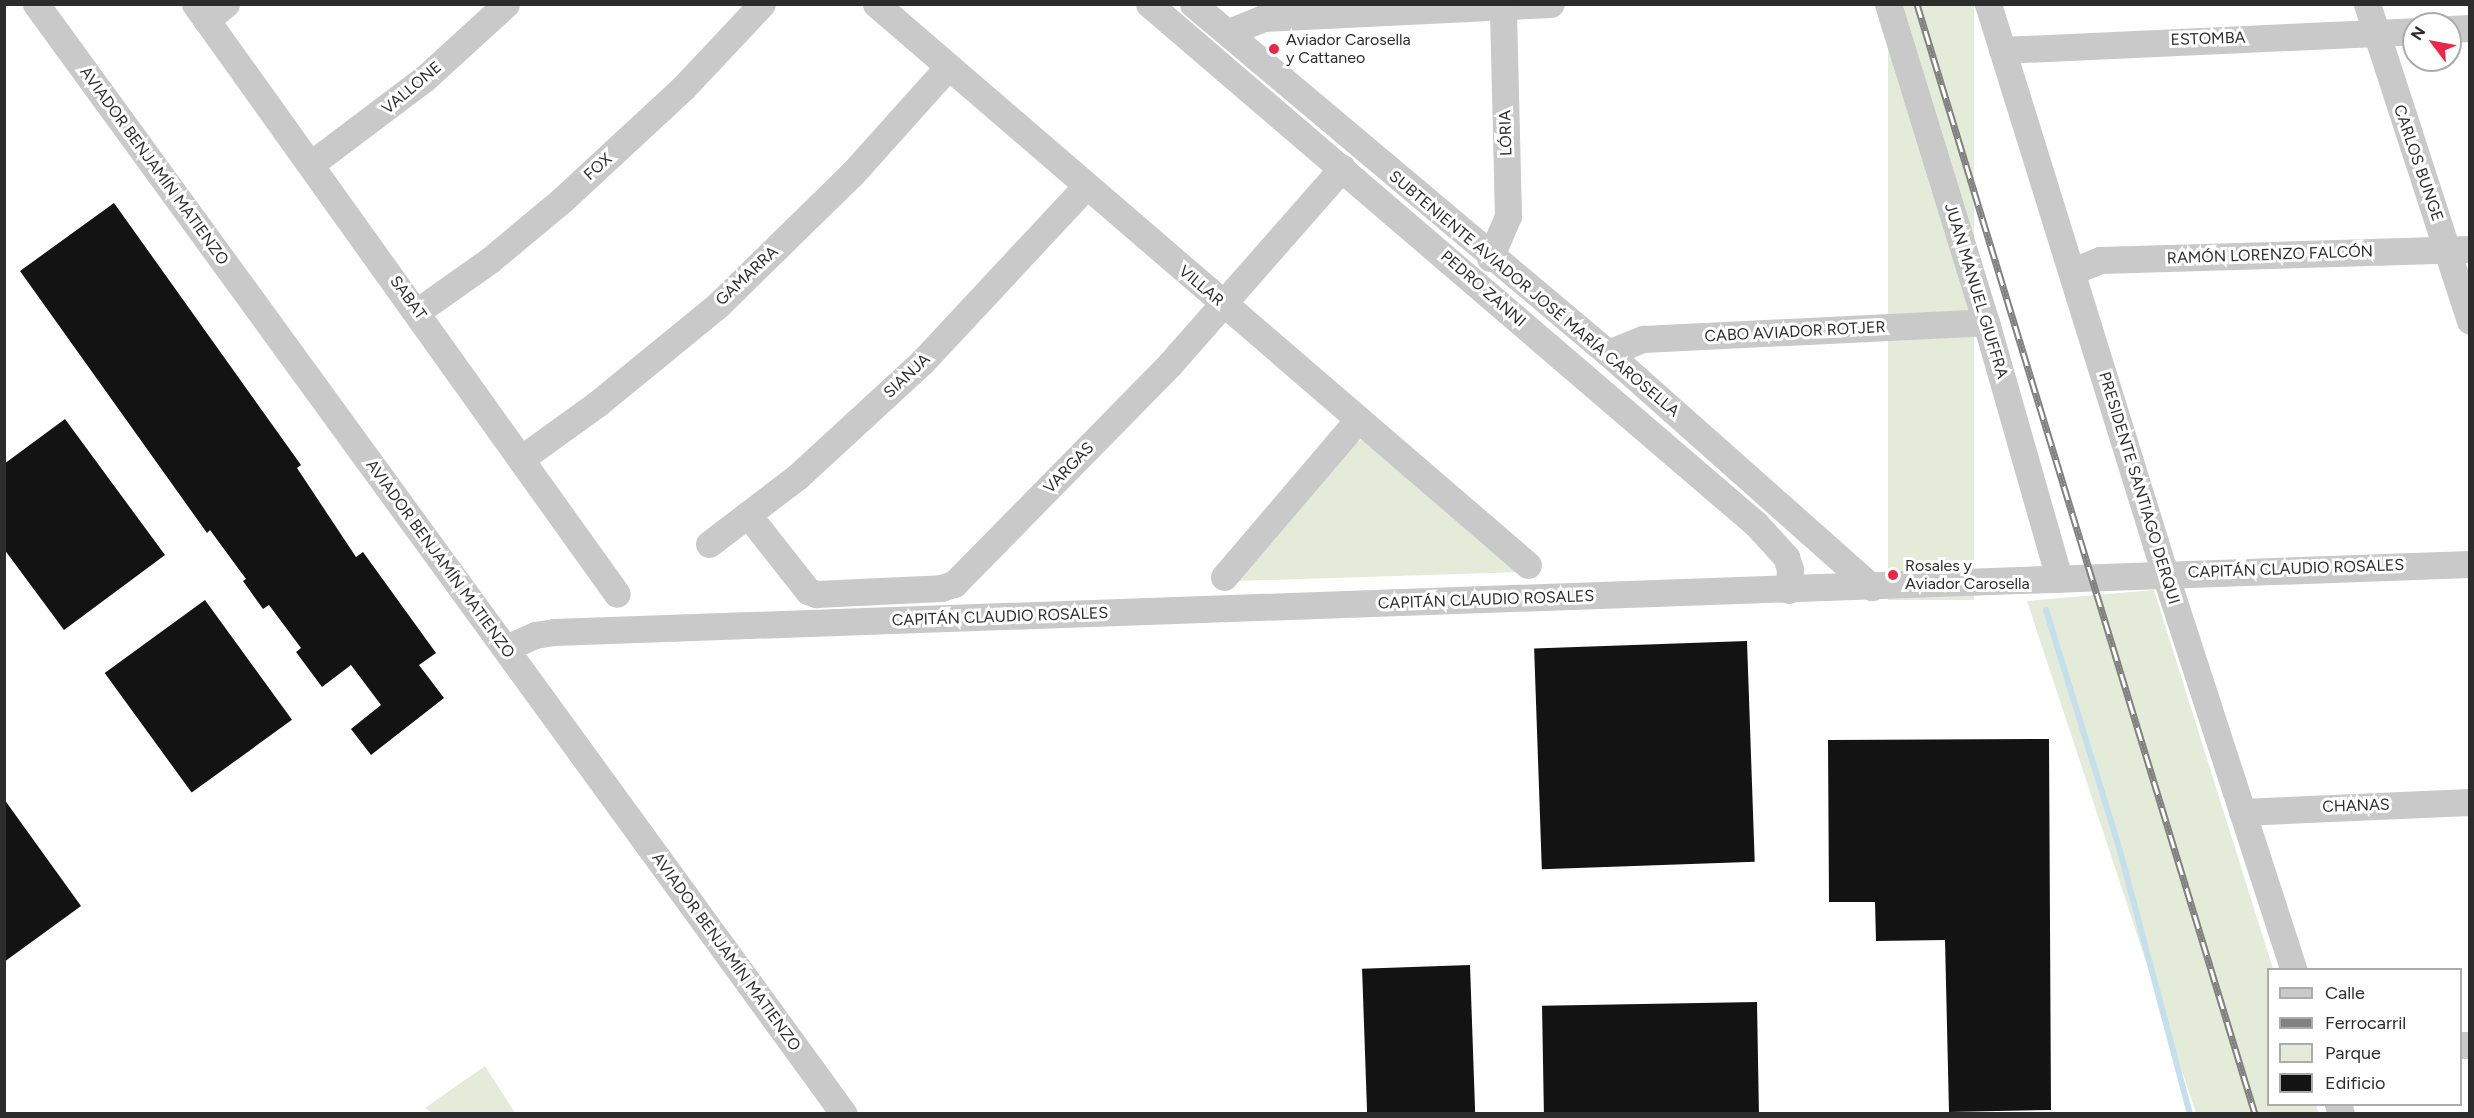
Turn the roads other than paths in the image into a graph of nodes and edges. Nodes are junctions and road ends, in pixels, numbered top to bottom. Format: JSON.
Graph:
{"nodes":[{"id":1,"x":36,"y":4,"type":"edge"},
{"id":2,"x":506,"y":4,"type":"edge"},
{"id":3,"x":762,"y":4,"type":"edge"},
{"id":4,"x":876,"y":4,"type":"edge"},
{"id":5,"x":1149,"y":4,"type":"edge"},
{"id":6,"x":1551,"y":4,"type":"edge"},
{"id":7,"x":1888,"y":4,"type":"edge"},
{"id":8,"x":1988,"y":4,"type":"edge"},
{"id":9,"x":2367,"y":4,"type":"edge"},
{"id":10,"x":1503,"y":5,"type":"edge"},
{"id":11,"x":1197,"y":6,"type":"edge"},
{"id":12,"x":209,"y":10,"type":"edge"},
{"id":13,"x":1229,"y":32,"type":"junction"},
{"id":14,"x":2402,"y":32,"type":"edge"},
{"id":15,"x":2376,"y":33,"type":"junction"},
{"id":16,"x":2002,"y":50,"type":"junction"},
{"id":17,"x":948,"y":67,"type":"junction"},
{"id":18,"x":311,"y":164,"type":"junction"},
{"id":19,"x":1342,"y":168,"type":"junction"},
{"id":20,"x":1085,"y":187,"type":"junction"},
{"id":21,"x":2459,"y":250,"type":"edge"},
{"id":22,"x":1490,"y":258,"type":"junction"},
{"id":23,"x":2073,"y":271,"type":"junction"},
{"id":24,"x":1225,"y":306,"type":"junction"},
{"id":25,"x":418,"y":311,"type":"junction"},
{"id":26,"x":2469,"y":321,"type":"edge"},
{"id":27,"x":1986,"y":322,"type":"junction"},
{"id":28,"x":1608,"y":353,"type":"junction"},
{"id":29,"x":1357,"y":421,"type":"junction"},
{"id":30,"x":522,"y":458,"type":"junction"},
{"id":31,"x":748,"y":515,"type":"junction"},
{"id":32,"x":709,"y":544,"type":"dead end"},
{"id":33,"x":2469,"y":564,"type":"edge"},
{"id":34,"x":1528,"y":565,"type":"dead end"},
{"id":35,"x":2165,"y":574,"type":"junction"},
{"id":36,"x":1224,"y":577,"type":"dead end"},
{"id":37,"x":2059,"y":579,"type":"junction"},
{"id":38,"x":1872,"y":587,"type":"junction"},
{"id":39,"x":1789,"y":590,"type":"junction"},
{"id":40,"x":617,"y":594,"type":"dead end"},
{"id":41,"x":506,"y":648,"type":"junction"},
{"id":42,"x":2469,"y":802,"type":"edge"},
{"id":43,"x":2242,"y":812,"type":"junction"},
{"id":44,"x":2294,"y":968,"type":"edge"},
{"id":45,"x":844,"y":1113,"type":"edge"}],
"edges":[{"from":1,"to":41,"type":"street","name":"AVIADOR BENJAMÍN MATIENZO"},
{"from":2,"to":18,"type":"street","name":"VALLONE"},
{"from":3,"to":25,"type":"street","name":"FOX"},
{"from":4,"to":17,"type":"street","name":"VILLAR"},
{"from":5,"to":19,"type":"street","name":"PEDRO ZANNI"},
{"from":6,"to":10,"type":"street"},
{"from":7,"to":27,"type":"street","name":"JUAN MANUEL GIUFFRA"},
{"from":8,"to":16,"type":"street","name":"PRESIDENTE SANTIAGO DERQUI"},
{"from":9,"to":15,"type":"street","name":"CARLOS BUNGE"},
{"from":10,"to":13,"type":"street"},
{"from":10,"to":22,"type":"street","name":"LÓRIA"},
{"from":11,"to":13,"type":"street","name":"SUBTENIENTE AVIADOR JOSÉ MARÍA CAROSELLA"},
{"from":12,"to":18,"type":"street","name":"SABAT"},
{"from":13,"to":22,"type":"street","name":"SUBTENIENTE AVIADOR JOSÉ MARÍA CAROSELLA"},
{"from":14,"to":15,"type":"street","name":"ESTOMBA"},
{"from":15,"to":16,"type":"street","name":"ESTOMBA"},
{"from":15,"to":21,"type":"street","name":"CARLOS BUNGE"},
{"from":16,"to":23,"type":"street","name":"PRESIDENTE SANTIAGO DERQUI"},
{"from":17,"to":20,"type":"street","name":"VILLAR"},
{"from":17,"to":30,"type":"street","name":"GAMARRA"},
{"from":18,"to":25,"type":"street","name":"SABAT"},
{"from":19,"to":24,"type":"street","name":"VARGAS"},
{"from":19,"to":39,"type":"street","name":"PEDRO ZANNI"},
{"from":20,"to":24,"type":"street","name":"VILLAR"},
{"from":20,"to":31,"type":"street","name":"SIANJA"},
{"from":21,"to":23,"type":"street","name":"RAMÓN LORENZO FALCÓN"},
{"from":21,"to":26,"type":"street","name":"CARLOS BUNGE"},
{"from":22,"to":28,"type":"street","name":"SUBTENIENTE AVIADOR JOSÉ MARÍA CAROSELLA"},
{"from":23,"to":35,"type":"street","name":"PRESIDENTE SANTIAGO DERQUI"},
{"from":24,"to":29,"type":"street","name":"VILLAR"},
{"from":24,"to":31,"type":"street","name":"VARGAS"},
{"from":25,"to":30,"type":"street","name":"SABAT"},
{"from":27,"to":28,"type":"street","name":"CABO AVIADOR ROTJER"},
{"from":27,"to":37,"type":"street","name":"JUAN MANUEL GIUFFRA"},
{"from":28,"to":38,"type":"street","name":"SUBTENIENTE AVIADOR JOSÉ MARÍA CAROSELLA"},
{"from":29,"to":34,"type":"street","name":"VILLAR"},
{"from":29,"to":36,"type":"street"},
{"from":30,"to":40,"type":"street","name":"SABAT"},
{"from":31,"to":32,"type":"street","name":"SIANJA"},
{"from":33,"to":35,"type":"street","name":"CAPITÁN CLAUDIO ROSALES"},
{"from":35,"to":37,"type":"street","name":"CAPITÁN CLAUDIO ROSALES"},
{"from":35,"to":43,"type":"street","name":"PRESIDENTE SANTIAGO DERQUI"},
{"from":37,"to":38,"type":"street","name":"CAPITÁN CLAUDIO ROSALES"},
{"from":38,"to":39,"type":"street","name":"CAPITÁN CLAUDIO ROSALES"},
{"from":39,"to":41,"type":"street","name":"CAPITÁN CLAUDIO ROSALES"},
{"from":41,"to":45,"type":"street","name":"AVIADOR BENJAMÍN MATIENZO"},
{"from":42,"to":43,"type":"street","name":"CHANAS"},
{"from":43,"to":44,"type":"street","name":"PRESIDENTE SANTIAGO DERQUI"}]}
